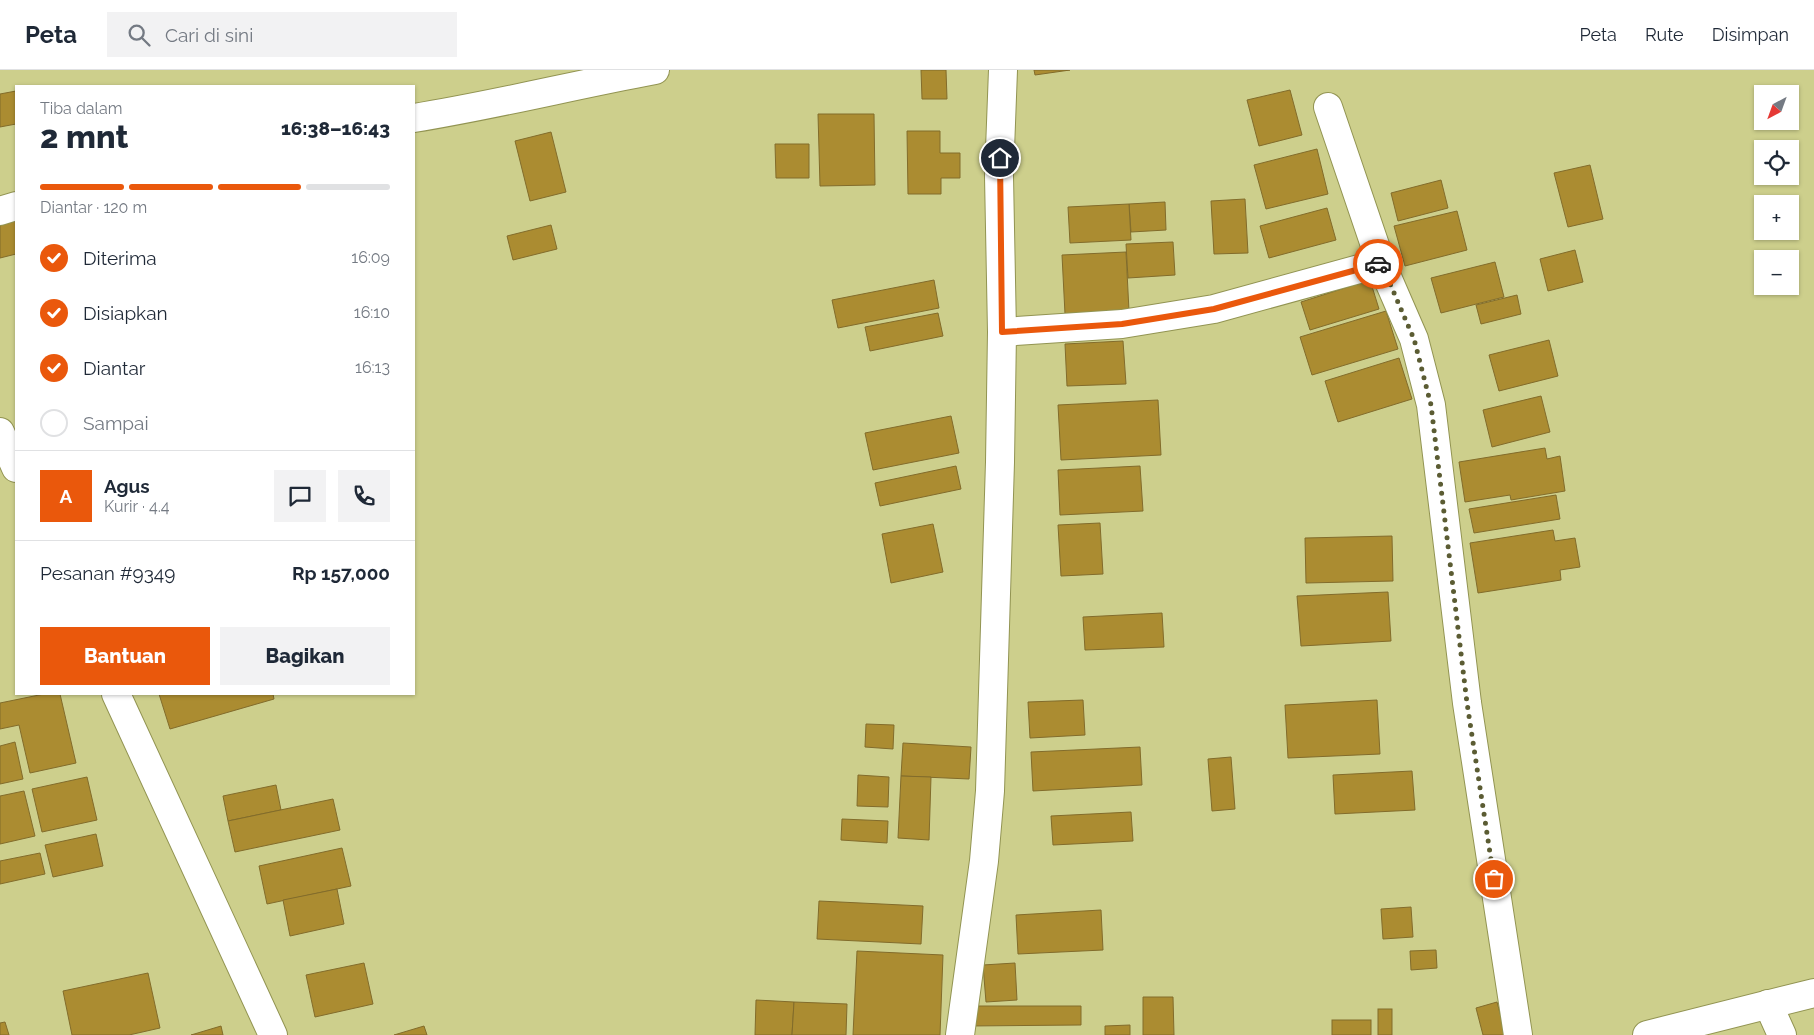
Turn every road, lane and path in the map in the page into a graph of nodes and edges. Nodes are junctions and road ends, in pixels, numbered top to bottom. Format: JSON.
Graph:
{"nodes":[{"id":1,"x":655,"y":70,"type":"edge"},
{"id":2,"x":1003,"y":70,"type":"edge"},
{"id":3,"x":1328,"y":107,"type":"dead end"},
{"id":4,"x":415,"y":118,"type":"edge"},
{"id":5,"x":15,"y":206,"type":"edge"},
{"id":6,"x":0,"y":211,"type":"edge"},
{"id":7,"x":1381,"y":263,"type":"junction"},
{"id":8,"x":1002,"y":332,"type":"junction"},
{"id":9,"x":0,"y":432,"type":"edge"},
{"id":10,"x":15,"y":466,"type":"edge"},
{"id":11,"x":116,"y":695,"type":"edge"},
{"id":12,"x":1814,"y":993,"type":"edge"},
{"id":13,"x":1768,"y":1004,"type":"junction"},
{"id":14,"x":273,"y":1035,"type":"edge"},
{"id":15,"x":960,"y":1035,"type":"edge"},
{"id":16,"x":1518,"y":1035,"type":"edge"},
{"id":17,"x":1647,"y":1035,"type":"edge"},
{"id":18,"x":1782,"y":1035,"type":"edge"}],
"edges":[{"from":1,"to":4,"type":"street"},
{"from":2,"to":8,"type":"street"},
{"from":3,"to":7,"type":"street"},
{"from":5,"to":6,"type":"street"},
{"from":7,"to":8,"type":"street"},
{"from":7,"to":16,"type":"street"},
{"from":8,"to":15,"type":"street"},
{"from":9,"to":10,"type":"street"},
{"from":11,"to":14,"type":"street"},
{"from":12,"to":13,"type":"street"},
{"from":13,"to":17,"type":"street"},
{"from":13,"to":18,"type":"street"}]}
